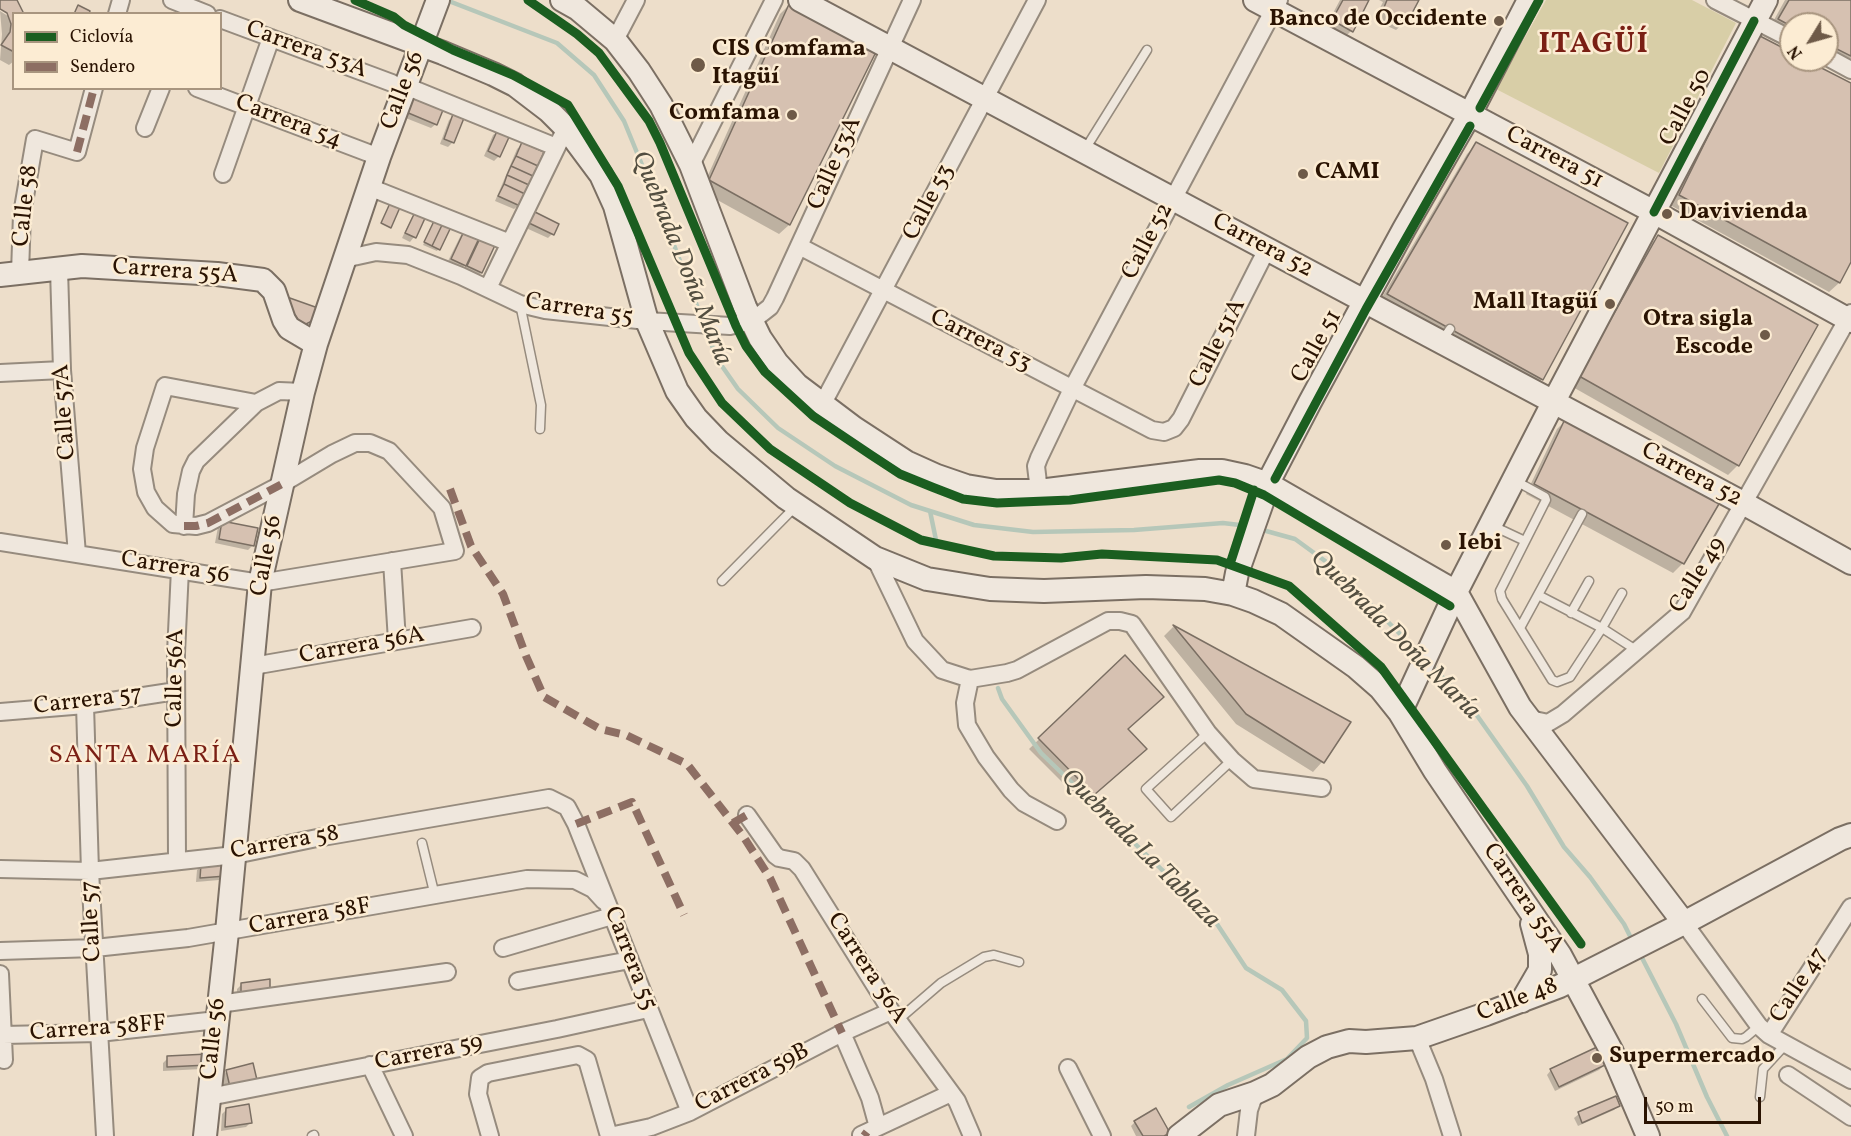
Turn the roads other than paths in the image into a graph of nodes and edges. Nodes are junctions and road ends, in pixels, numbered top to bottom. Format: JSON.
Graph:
{"nodes":[{"id":1,"x":171,"y":0,"type":"edge"},
{"id":2,"x":300,"y":0,"type":"edge"},
{"id":3,"x":438,"y":0,"type":"edge"},
{"id":4,"x":562,"y":0,"type":"edge"},
{"id":5,"x":636,"y":0,"type":"edge"},
{"id":6,"x":774,"y":0,"type":"edge"},
{"id":7,"x":800,"y":0,"type":"edge"},
{"id":8,"x":912,"y":0,"type":"edge"},
{"id":9,"x":1037,"y":0,"type":"edge"},
{"id":10,"x":1529,"y":0,"type":"edge"},
{"id":11,"x":1715,"y":0,"type":"edge"},
{"id":12,"x":1766,"y":0,"type":"edge"},
{"id":13,"x":1269,"y":4,"type":"edge"},
{"id":14,"x":202,"y":12,"type":"edge"},
{"id":15,"x":222,"y":20,"type":"edge"},
{"id":16,"x":1754,"y":21,"type":"junction"},
{"id":17,"x":1779,"y":33,"type":"edge"},
{"id":18,"x":271,"y":38,"type":"junction"},
{"id":19,"x":615,"y":39,"type":"junction"},
{"id":20,"x":420,"y":46,"type":"junction"},
{"id":21,"x":889,"y":48,"type":"junction"},
{"id":22,"x":1147,"y":50,"type":"dead end"},
{"id":23,"x":392,"y":83,"type":"dead end"},
{"id":24,"x":93,"y":90,"type":"edge"},
{"id":25,"x":160,"y":90,"type":"edge"},
{"id":26,"x":202,"y":90,"type":"edge"},
{"id":27,"x":413,"y":90,"type":"dead end"},
{"id":28,"x":984,"y":99,"type":"junction"},
{"id":29,"x":246,"y":108,"type":"junction"},
{"id":30,"x":1470,"y":114,"type":"junction"},
{"id":31,"x":146,"y":128,"type":"dead end"},
{"id":32,"x":561,"y":138,"type":"junction"},
{"id":33,"x":1084,"y":151,"type":"junction"},
{"id":34,"x":379,"y":158,"type":"junction"},
{"id":35,"x":691,"y":165,"type":"junction"},
{"id":36,"x":223,"y":174,"type":"dead end"},
{"id":37,"x":369,"y":187,"type":"junction"},
{"id":38,"x":1172,"y":198,"type":"junction"},
{"id":39,"x":1654,"y":212,"type":"junction"},
{"id":40,"x":510,"y":243,"type":"junction"},
{"id":41,"x":799,"y":246,"type":"junction"},
{"id":42,"x":1267,"y":249,"type":"junction"},
{"id":43,"x":344,"y":259,"type":"junction"},
{"id":44,"x":59,"y":269,"type":"junction"},
{"id":45,"x":10,"y":274,"type":"edge"},
{"id":46,"x":488,"y":288,"type":"junction"},
{"id":47,"x":883,"y":292,"type":"junction"},
{"id":48,"x":1365,"y":302,"type":"junction"},
{"id":49,"x":520,"y":304,"type":"junction"},
{"id":50,"x":1850,"y":318,"type":"edge"},
{"id":51,"x":647,"y":321,"type":"junction"},
{"id":52,"x":752,"y":321,"type":"junction"},
{"id":53,"x":316,"y":344,"type":"junction"},
{"id":54,"x":62,"y":370,"type":"junction"},
{"id":55,"x":0,"y":373,"type":"edge"},
{"id":56,"x":1072,"y":389,"type":"junction"},
{"id":57,"x":303,"y":392,"type":"junction"},
{"id":58,"x":256,"y":403,"type":"junction"},
{"id":59,"x":1553,"y":403,"type":"junction"},
{"id":60,"x":822,"y":405,"type":"junction"},
{"id":61,"x":540,"y":429,"type":"dead end"},
{"id":62,"x":1164,"y":432,"type":"joint"},
{"id":63,"x":1514,"y":479,"type":"junction"},
{"id":64,"x":282,"y":484,"type":"junction"},
{"id":65,"x":1266,"y":488,"type":"junction"},
{"id":66,"x":1039,"y":491,"type":"junction"},
{"id":67,"x":1743,"y":503,"type":"junction"},
{"id":68,"x":797,"y":505,"type":"junction"},
{"id":69,"x":1582,"y":514,"type":"dead end"},
{"id":70,"x":1491,"y":525,"type":"junction"},
{"id":71,"x":184,"y":526,"type":"junction"},
{"id":72,"x":1525,"y":541,"type":"junction"},
{"id":73,"x":0,"y":542,"type":"edge"},
{"id":74,"x":77,"y":554,"type":"junction"},
{"id":75,"x":875,"y":558,"type":"junction"},
{"id":76,"x":392,"y":561,"type":"junction"},
{"id":77,"x":1851,"y":563,"type":"edge"},
{"id":78,"x":180,"y":569,"type":"junction"},
{"id":79,"x":1589,"y":580,"type":"dead end"},
{"id":80,"x":722,"y":581,"type":"dead end"},
{"id":81,"x":260,"y":583,"type":"junction"},
{"id":82,"x":1235,"y":584,"type":"junction"},
{"id":83,"x":1622,"y":593,"type":"dead end"},
{"id":84,"x":1539,"y":595,"type":"junction"},
{"id":85,"x":1454,"y":598,"type":"junction"},
{"id":86,"x":1571,"y":613,"type":"junction"},
{"id":87,"x":472,"y":628,"type":"dead end"},
{"id":88,"x":1521,"y":628,"type":"junction"},
{"id":89,"x":1602,"y":628,"type":"junction"},
{"id":90,"x":397,"y":641,"type":"junction"},
{"id":91,"x":1636,"y":650,"type":"junction"},
{"id":92,"x":253,"y":666,"type":"junction"},
{"id":93,"x":970,"y":679,"type":"junction"},
{"id":94,"x":176,"y":691,"type":"junction"},
{"id":95,"x":85,"y":705,"type":"junction"},
{"id":96,"x":1402,"y":708,"type":"junction"},
{"id":97,"x":0,"y":712,"type":"edge"},
{"id":98,"x":1530,"y":719,"type":"junction"},
{"id":99,"x":1208,"y":733,"type":"junction"},
{"id":100,"x":1232,"y":760,"type":"junction"},
{"id":101,"x":1322,"y":788,"type":"dead end"},
{"id":102,"x":567,"y":807,"type":"joint"},
{"id":103,"x":747,"y":815,"type":"dead end"},
{"id":104,"x":1057,"y":821,"type":"dead end"},
{"id":105,"x":1851,"y":835,"type":"edge"},
{"id":106,"x":423,"y":843,"type":"dead end"},
{"id":107,"x":235,"y":855,"type":"junction"},
{"id":108,"x":177,"y":860,"type":"junction"},
{"id":109,"x":0,"y":869,"type":"edge"},
{"id":110,"x":90,"y":872,"type":"junction"},
{"id":111,"x":435,"y":896,"type":"junction"},
{"id":112,"x":1851,"y":908,"type":"edge"},
{"id":113,"x":1528,"y":909,"type":"junction"},
{"id":114,"x":610,"y":911,"type":"junction"},
{"id":115,"x":1675,"y":928,"type":"junction"},
{"id":116,"x":227,"y":932,"type":"junction"},
{"id":117,"x":95,"y":948,"type":"junction"},
{"id":118,"x":503,"y":948,"type":"dead end"},
{"id":119,"x":0,"y":951,"type":"edge"},
{"id":120,"x":630,"y":960,"type":"junction"},
{"id":121,"x":1019,"y":962,"type":"dead end"},
{"id":122,"x":447,"y":972,"type":"dead end"},
{"id":123,"x":0,"y":974,"type":"edge"},
{"id":124,"x":1575,"y":979,"type":"junction"},
{"id":125,"x":518,"y":981,"type":"dead end"},
{"id":126,"x":1702,"y":999,"type":"dead end"},
{"id":127,"x":1522,"y":1001,"type":"junction"},
{"id":128,"x":648,"y":1009,"type":"junction"},
{"id":129,"x":218,"y":1012,"type":"junction"},
{"id":130,"x":894,"y":1016,"type":"junction"},
{"id":131,"x":1764,"y":1030,"type":"junction"},
{"id":132,"x":99,"y":1033,"type":"junction"},
{"id":133,"x":842,"y":1033,"type":"junction"},
{"id":134,"x":3,"y":1035,"type":"junction"},
{"id":135,"x":1417,"y":1038,"type":"junction"},
{"id":136,"x":1785,"y":1045,"type":"junction"},
{"id":137,"x":4,"y":1060,"type":"dead end"},
{"id":138,"x":370,"y":1065,"type":"junction"},
{"id":139,"x":1068,"y":1068,"type":"dead end"},
{"id":140,"x":1788,"y":1076,"type":"dead end"},
{"id":141,"x":1851,"y":1080,"type":"edge"},
{"id":142,"x":951,"y":1093,"type":"junction"},
{"id":143,"x":1255,"y":1093,"type":"junction"},
{"id":144,"x":209,"y":1097,"type":"junction"},
{"id":145,"x":1760,"y":1097,"type":"dead end"},
{"id":146,"x":690,"y":1112,"type":"junction"},
{"id":147,"x":1851,"y":1117,"type":"edge"},
{"id":148,"x":878,"y":1127,"type":"junction"},
{"id":149,"x":861,"y":1135,"type":"edge"},
{"id":150,"x":105,"y":1136,"type":"edge"},
{"id":151,"x":205,"y":1136,"type":"edge"},
{"id":152,"x":404,"y":1136,"type":"edge"},
{"id":153,"x":490,"y":1136,"type":"edge"},
{"id":154,"x":610,"y":1136,"type":"edge"},
{"id":155,"x":972,"y":1136,"type":"edge"},
{"id":156,"x":1102,"y":1136,"type":"edge"},
{"id":157,"x":1179,"y":1136,"type":"edge"},
{"id":158,"x":1246,"y":1136,"type":"edge"},
{"id":159,"x":1452,"y":1136,"type":"edge"},
{"id":160,"x":1648,"y":1136,"type":"edge"}],
"edges":[{"from":1,"to":14,"type":"street"},
{"from":2,"to":20,"type":"street"},
{"from":3,"to":20,"type":"street","name":"Calle 56"},
{"from":4,"to":19,"type":"street"},
{"from":5,"to":19,"type":"street"},
{"from":6,"to":35,"type":"street"},
{"from":7,"to":21,"type":"street","name":"Carrera 52"},
{"from":8,"to":21,"type":"street","name":"Calle 53A"},
{"from":9,"to":28,"type":"street","name":"Calle 53"},
{"from":10,"to":30,"type":"street","name":"Calle 51"},
{"from":11,"to":16,"type":"street"},
{"from":12,"to":16,"type":"street","name":"Calle 50"},
{"from":13,"to":30,"type":"street","name":"Carrera 51"},
{"from":13,"to":38,"type":"street","name":"Calle 52"},
{"from":15,"to":18,"type":"street","name":"Carrera 53A"},
{"from":16,"to":17,"type":"street"},
{"from":16,"to":39,"type":"street","name":"Calle 50"},
{"from":18,"to":23,"type":"street","name":"Carrera 53A"},
{"from":18,"to":29,"type":"street"},
{"from":19,"to":35,"type":"street"},
{"from":20,"to":32,"type":"street"},
{"from":20,"to":34,"type":"street","name":"Calle 56"},
{"from":21,"to":28,"type":"street","name":"Carrera 52"},
{"from":21,"to":41,"type":"street","name":"Calle 53A"},
{"from":22,"to":33,"type":"lane"},
{"from":24,"to":45,"type":"street","name":"Calle 58"},
{"from":25,"to":31,"type":"street"},
{"from":26,"to":29,"type":"street","name":"Carrera 54"},
{"from":27,"to":32,"type":"street"},
{"from":28,"to":33,"type":"street","name":"Carrera 52"},
{"from":28,"to":47,"type":"street","name":"Calle 53"},
{"from":29,"to":34,"type":"street","name":"Carrera 54"},
{"from":29,"to":36,"type":"street"},
{"from":30,"to":39,"type":"street","name":"Carrera 51"},
{"from":30,"to":48,"type":"street","name":"Calle 51"},
{"from":32,"to":40,"type":"street"},
{"from":32,"to":51,"type":"street"},
{"from":33,"to":38,"type":"street","name":"Carrera 52"},
{"from":34,"to":37,"type":"street","name":"Calle 56"},
{"from":35,"to":52,"type":"street"},
{"from":37,"to":40,"type":"street"},
{"from":37,"to":43,"type":"street","name":"Calle 56"},
{"from":38,"to":42,"type":"street","name":"Carrera 52"},
{"from":38,"to":56,"type":"street","name":"Calle 52"},
{"from":39,"to":50,"type":"street","name":"Carrera 51"},
{"from":39,"to":59,"type":"street","name":"Calle 50"},
{"from":40,"to":46,"type":"street"},
{"from":41,"to":47,"type":"street","name":"Carrera 53"},
{"from":41,"to":52,"type":"street","name":"Calle 53A"},
{"from":42,"to":48,"type":"street","name":"Carrera 52"},
{"from":42,"to":62,"type":"street","name":"Calle 51A"},
{"from":43,"to":46,"type":"street","name":"Carrera 55"},
{"from":43,"to":53,"type":"street","name":"Calle 56"},
{"from":44,"to":45,"type":"street","name":"Carrera 55A"},
{"from":44,"to":53,"type":"street","name":"Carrera 55A"},
{"from":44,"to":54,"type":"street","name":"Calle 57A"},
{"from":46,"to":49,"type":"street","name":"Carrera 55"},
{"from":47,"to":56,"type":"street","name":"Carrera 53"},
{"from":47,"to":60,"type":"street","name":"Calle 53"},
{"from":48,"to":59,"type":"street","name":"Carrera 52"},
{"from":48,"to":65,"type":"street","name":"Calle 51"},
{"from":49,"to":51,"type":"street","name":"Carrera 55"},
{"from":49,"to":61,"type":"lane"},
{"from":50,"to":67,"type":"street","name":"Calle 49"},
{"from":51,"to":52,"type":"street","name":"Carrera 55"},
{"from":51,"to":68,"type":"street","name":"Carrera 55A"},
{"from":52,"to":60,"type":"street"},
{"from":53,"to":57,"type":"street","name":"Calle 56"},
{"from":54,"to":55,"type":"street"},
{"from":54,"to":74,"type":"street","name":"Calle 57A"},
{"from":56,"to":62,"type":"street","name":"Carrera 53"},
{"from":56,"to":66,"type":"street","name":"Calle 52"},
{"from":57,"to":58,"type":"street"},
{"from":57,"to":64,"type":"street","name":"Calle 56"},
{"from":58,"to":71,"type":"street"},
{"from":58,"to":71,"type":"street"},
{"from":59,"to":63,"type":"street","name":"Calle 50"},
{"from":59,"to":67,"type":"street","name":"Carrera 52"},
{"from":60,"to":66,"type":"street"},
{"from":63,"to":70,"type":"street","name":"Calle 50"},
{"from":63,"to":72,"type":"lane"},
{"from":64,"to":71,"type":"street"},
{"from":64,"to":76,"type":"street","name":"Carrera 56"},
{"from":64,"to":81,"type":"street","name":"Calle 56"},
{"from":65,"to":66,"type":"street"},
{"from":65,"to":82,"type":"street","name":"Calle 51"},
{"from":65,"to":85,"type":"street"},
{"from":67,"to":77,"type":"street","name":"Carrera 52"},
{"from":67,"to":91,"type":"street","name":"Calle 49"},
{"from":68,"to":75,"type":"street","name":"Carrera 55A"},
{"from":68,"to":80,"type":"lane"},
{"from":69,"to":84,"type":"lane"},
{"from":70,"to":72,"type":"lane"},
{"from":70,"to":85,"type":"street","name":"Calle 50"},
{"from":72,"to":88,"type":"lane"},
{"from":73,"to":74,"type":"street","name":"Carrera 56"},
{"from":74,"to":78,"type":"street","name":"Carrera 56"},
{"from":75,"to":82,"type":"street","name":"Carrera 55A"},
{"from":75,"to":93,"type":"street"},
{"from":76,"to":81,"type":"street","name":"Carrera 56"},
{"from":76,"to":90,"type":"street"},
{"from":78,"to":81,"type":"street","name":"Carrera 56"},
{"from":78,"to":94,"type":"street","name":"Calle 56A"},
{"from":79,"to":86,"type":"lane"},
{"from":81,"to":92,"type":"street","name":"Calle 56"},
{"from":82,"to":96,"type":"street","name":"Carrera 55A"},
{"from":83,"to":89,"type":"lane"},
{"from":84,"to":86,"type":"lane"},
{"from":84,"to":88,"type":"lane"},
{"from":85,"to":96,"type":"street","name":"Calle 50"},
{"from":85,"to":98,"type":"street"},
{"from":86,"to":89,"type":"lane"},
{"from":87,"to":90,"type":"street","name":"Carrera 56A"},
{"from":88,"to":89,"type":"lane"},
{"from":89,"to":91,"type":"lane"},
{"from":90,"to":92,"type":"street","name":"Carrera 56A"},
{"from":91,"to":98,"type":"street","name":"Calle 49"},
{"from":92,"to":107,"type":"street","name":"Calle 56"},
{"from":93,"to":99,"type":"street"},
{"from":93,"to":104,"type":"street"},
{"from":94,"to":95,"type":"street","name":"Carrera 57"},
{"from":94,"to":108,"type":"street","name":"Calle 56A"},
{"from":95,"to":97,"type":"street","name":"Carrera 57"},
{"from":95,"to":110,"type":"street","name":"Calle 57"},
{"from":96,"to":113,"type":"street","name":"Carrera 55A"},
{"from":98,"to":115,"type":"street"},
{"from":99,"to":100,"type":"street"},
{"from":99,"to":100,"type":"lane"},
{"from":100,"to":101,"type":"street"},
{"from":102,"to":107,"type":"street","name":"Carrera 58"},
{"from":102,"to":114,"type":"street","name":"Carrera 55"},
{"from":103,"to":130,"type":"street","name":"Carrera 56A"},
{"from":105,"to":115,"type":"street","name":"Calle 48"},
{"from":106,"to":111,"type":"lane"},
{"from":107,"to":108,"type":"street","name":"Carrera 58"},
{"from":107,"to":116,"type":"street","name":"Calle 56"},
{"from":108,"to":110,"type":"street","name":"Carrera 58"},
{"from":109,"to":110,"type":"street","name":"Carrera 58"},
{"from":110,"to":117,"type":"street","name":"Calle 57"},
{"from":111,"to":114,"type":"street","name":"Carrera 58F"},
{"from":111,"to":116,"type":"street","name":"Carrera 58F"},
{"from":112,"to":131,"type":"street","name":"Calle 47"},
{"from":113,"to":124,"type":"street","name":"Carrera 55A"},
{"from":113,"to":127,"type":"street"},
{"from":114,"to":118,"type":"street"},
{"from":114,"to":120,"type":"street","name":"Carrera 55"},
{"from":115,"to":124,"type":"street","name":"Calle 48"},
{"from":115,"to":131,"type":"street"},
{"from":116,"to":117,"type":"street","name":"Carrera 58F"},
{"from":116,"to":129,"type":"street","name":"Calle 56"},
{"from":117,"to":119,"type":"street","name":"Carrera 58F"},
{"from":117,"to":132,"type":"street","name":"Calle 57"},
{"from":120,"to":125,"type":"street"},
{"from":120,"to":128,"type":"street","name":"Carrera 55"},
{"from":121,"to":130,"type":"lane"},
{"from":122,"to":129,"type":"street","name":"Carrera 58FF"},
{"from":123,"to":134,"type":"street"},
{"from":124,"to":127,"type":"street","name":"Calle 48"},
{"from":124,"to":160,"type":"street","name":"Carrera 55A"},
{"from":126,"to":131,"type":"lane"},
{"from":127,"to":135,"type":"street","name":"Calle 48"},
{"from":128,"to":138,"type":"street","name":"Carrera 59"},
{"from":128,"to":146,"type":"street","name":"Carrera 55"},
{"from":129,"to":132,"type":"street","name":"Carrera 58FF"},
{"from":129,"to":144,"type":"street","name":"Calle 56"},
{"from":130,"to":133,"type":"street","name":"Carrera 59B"},
{"from":130,"to":142,"type":"street","name":"Carrera 56A"},
{"from":131,"to":136,"type":"street"},
{"from":132,"to":134,"type":"street","name":"Carrera 58FF"},
{"from":132,"to":150,"type":"street","name":"Calle 57"},
{"from":133,"to":146,"type":"street","name":"Carrera 59B"},
{"from":133,"to":148,"type":"street"},
{"from":134,"to":137,"type":"street","name":"Carrera 58FF"},
{"from":135,"to":143,"type":"street","name":"Calle 48"},
{"from":135,"to":159,"type":"street"},
{"from":136,"to":141,"type":"street"},
{"from":136,"to":145,"type":"lane"},
{"from":138,"to":144,"type":"street","name":"Carrera 59"},
{"from":138,"to":152,"type":"street"},
{"from":139,"to":156,"type":"street"},
{"from":140,"to":147,"type":"street"},
{"from":142,"to":148,"type":"street"},
{"from":142,"to":155,"type":"street","name":"Carrera 56A"},
{"from":143,"to":157,"type":"street","name":"Calle 48"},
{"from":143,"to":158,"type":"street"},
{"from":144,"to":151,"type":"street","name":"Calle 56"},
{"from":146,"to":154,"type":"street","name":"Carrera 59B"},
{"from":148,"to":149,"type":"street"},
{"from":153,"to":154,"type":"street"}]}
